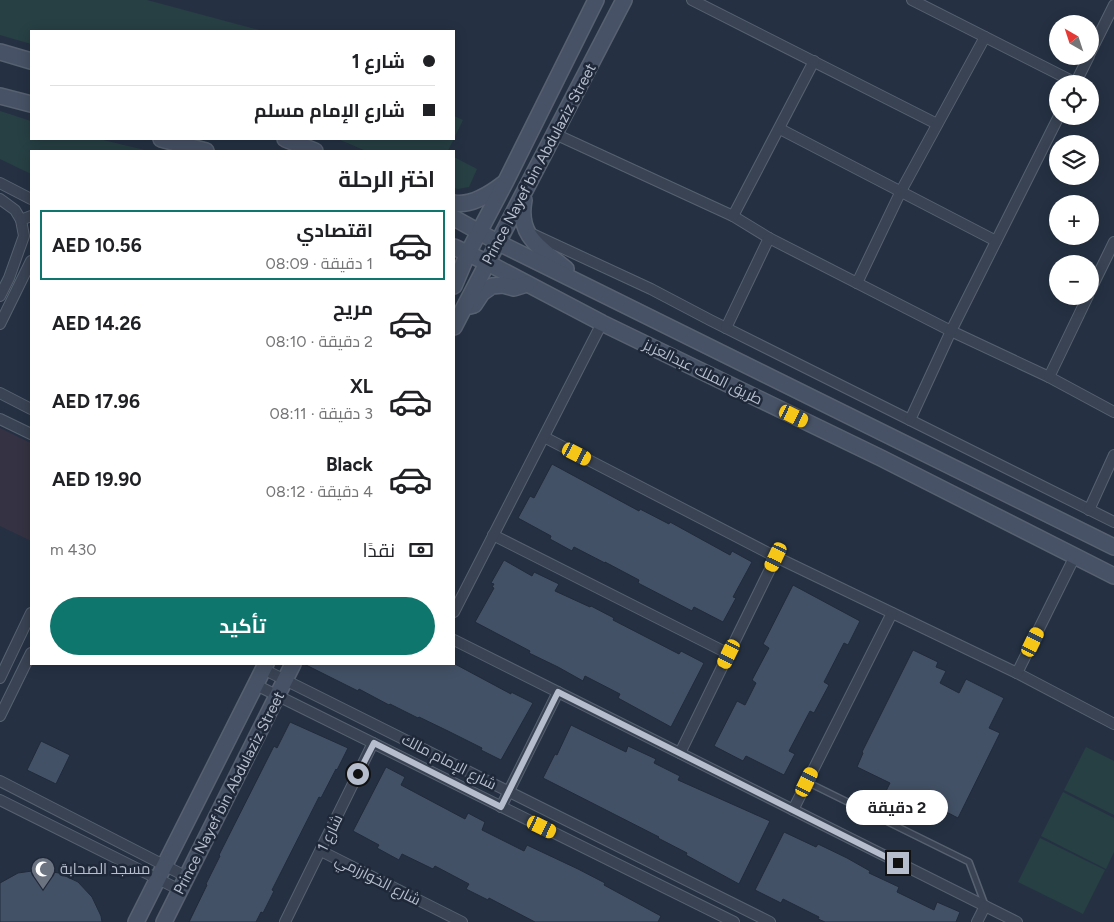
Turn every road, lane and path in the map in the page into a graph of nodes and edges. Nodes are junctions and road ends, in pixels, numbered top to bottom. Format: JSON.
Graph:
{"nodes":[{"id":1,"x":596,"y":0,"type":"edge"},
{"id":2,"x":624,"y":0,"type":"edge"},
{"id":3,"x":692,"y":0,"type":"edge"},
{"id":4,"x":912,"y":0,"type":"edge"},
{"id":5,"x":1114,"y":5,"type":"edge"},
{"id":6,"x":1099,"y":35,"type":"edge"},
{"id":7,"x":985,"y":37,"type":"junction"},
{"id":8,"x":0,"y":52,"type":"edge"},
{"id":9,"x":30,"y":61,"type":"edge"},
{"id":10,"x":814,"y":61,"type":"junction"},
{"id":11,"x":1059,"y":75,"type":"edge"},
{"id":12,"x":0,"y":96,"type":"edge"},
{"id":13,"x":30,"y":104,"type":"edge"},
{"id":14,"x":937,"y":124,"type":"junction"},
{"id":15,"x":1054,"y":125,"type":"edge"},
{"id":16,"x":780,"y":129,"type":"junction"},
{"id":17,"x":555,"y":134,"type":"junction"},
{"id":18,"x":165,"y":140,"type":"edge"},
{"id":19,"x":288,"y":140,"type":"edge"},
{"id":20,"x":202,"y":150,"type":"edge"},
{"id":21,"x":312,"y":150,"type":"edge"},
{"id":22,"x":506,"y":181,"type":"junction"},
{"id":23,"x":0,"y":183,"type":"edge"},
{"id":24,"x":526,"y":188,"type":"junction"},
{"id":25,"x":901,"y":191,"type":"junction"},
{"id":26,"x":30,"y":198,"type":"edge"},
{"id":27,"x":0,"y":199,"type":"edge"},
{"id":28,"x":455,"y":202,"type":"edge"},
{"id":29,"x":30,"y":216,"type":"edge"},
{"id":30,"x":733,"y":216,"type":"junction"},
{"id":31,"x":455,"y":219,"type":"edge"},
{"id":32,"x":21,"y":220,"type":"junction"},
{"id":33,"x":525,"y":230,"type":"junction"},
{"id":34,"x":479,"y":231,"type":"junction"},
{"id":35,"x":769,"y":238,"type":"junction"},
{"id":36,"x":996,"y":241,"type":"junction"},
{"id":37,"x":1114,"y":242,"type":"edge"},
{"id":38,"x":499,"y":243,"type":"junction"},
{"id":39,"x":461,"y":250,"type":"edge"},
{"id":40,"x":30,"y":263,"type":"edge"},
{"id":41,"x":488,"y":263,"type":"junction"},
{"id":42,"x":1099,"y":273,"type":"edge"},
{"id":43,"x":455,"y":281,"type":"edge"},
{"id":44,"x":582,"y":283,"type":"junction"},
{"id":45,"x":857,"y":283,"type":"junction"},
{"id":46,"x":527,"y":284,"type":"junction"},
{"id":47,"x":0,"y":296,"type":"edge"},
{"id":48,"x":1084,"y":305,"type":"edge"},
{"id":49,"x":463,"y":307,"type":"junction"},
{"id":50,"x":602,"y":323,"type":"junction"},
{"id":51,"x":0,"y":324,"type":"edge"},
{"id":52,"x":455,"y":325,"type":"edge"},
{"id":53,"x":726,"y":328,"type":"junction"},
{"id":54,"x":951,"y":331,"type":"junction"},
{"id":55,"x":1048,"y":377,"type":"junction"},
{"id":56,"x":0,"y":393,"type":"edge"},
{"id":57,"x":30,"y":408,"type":"edge"},
{"id":58,"x":1114,"y":412,"type":"edge"},
{"id":59,"x":0,"y":419,"type":"edge"},
{"id":60,"x":910,"y":420,"type":"junction"},
{"id":61,"x":30,"y":434,"type":"edge"},
{"id":62,"x":544,"y":437,"type":"junction"},
{"id":63,"x":1114,"y":455,"type":"edge"},
{"id":64,"x":1089,"y":510,"type":"junction"},
{"id":65,"x":1114,"y":522,"type":"edge"},
{"id":66,"x":493,"y":535,"type":"junction"},
{"id":67,"x":1114,"y":547,"type":"edge"},
{"id":68,"x":1075,"y":556,"type":"junction"},
{"id":69,"x":776,"y":557,"type":"junction"},
{"id":70,"x":1114,"y":576,"type":"edge"},
{"id":71,"x":455,"y":610,"type":"edge"},
{"id":72,"x":892,"y":613,"type":"junction"},
{"id":73,"x":30,"y":615,"type":"edge"},
{"id":74,"x":455,"y":640,"type":"edge"},
{"id":75,"x":729,"y":654,"type":"junction"},
{"id":76,"x":30,"y":656,"type":"edge"},
{"id":77,"x":294,"y":665,"type":"edge"},
{"id":78,"x":265,"y":666,"type":"edge"},
{"id":79,"x":1017,"y":673,"type":"junction"},
{"id":80,"x":0,"y":678,"type":"edge"},
{"id":81,"x":286,"y":680,"type":"junction"},
{"id":82,"x":256,"y":685,"type":"junction"},
{"id":83,"x":558,"y":692,"type":"junction"},
{"id":84,"x":278,"y":696,"type":"junction"},
{"id":85,"x":0,"y":716,"type":"edge"},
{"id":86,"x":1114,"y":724,"type":"edge"},
{"id":87,"x":374,"y":743,"type":"junction"},
{"id":88,"x":680,"y":753,"type":"junction"},
{"id":89,"x":0,"y":781,"type":"edge"},
{"id":90,"x":807,"y":782,"type":"junction"},
{"id":91,"x":509,"y":792,"type":"junction"},
{"id":92,"x":0,"y":800,"type":"edge"},
{"id":93,"x":501,"y":807,"type":"junction"},
{"id":94,"x":793,"y":810,"type":"junction"},
{"id":95,"x":321,"y":851,"type":"junction"},
{"id":96,"x":161,"y":872,"type":"junction"},
{"id":97,"x":184,"y":883,"type":"junction"},
{"id":98,"x":985,"y":906,"type":"junction"},
{"id":99,"x":136,"y":922,"type":"edge"},
{"id":100,"x":164,"y":922,"type":"edge"},
{"id":101,"x":285,"y":922,"type":"edge"},
{"id":102,"x":462,"y":922,"type":"edge"},
{"id":103,"x":734,"y":922,"type":"edge"},
{"id":104,"x":770,"y":922,"type":"edge"},
{"id":105,"x":977,"y":922,"type":"edge"},
{"id":106,"x":1017,"y":922,"type":"edge"}],
"edges":[{"from":1,"to":22,"type":"main road","name":"Prince Nayef bin Abdulaziz Street"},
{"from":2,"to":17,"type":"main road","name":"Prince Nayef bin Abdulaziz Street"},
{"from":3,"to":10,"type":"street"},
{"from":4,"to":7,"type":"street"},
{"from":5,"to":6,"type":"street"},
{"from":7,"to":11,"type":"street"},
{"from":7,"to":14,"type":"street"},
{"from":8,"to":9,"type":"main road"},
{"from":10,"to":14,"type":"street"},
{"from":10,"to":16,"type":"street"},
{"from":12,"to":13,"type":"main road"},
{"from":14,"to":25,"type":"street"},
{"from":15,"to":36,"type":"street"},
{"from":16,"to":25,"type":"street"},
{"from":16,"to":30,"type":"street"},
{"from":17,"to":24,"type":"main road","name":"Prince Nayef bin Abdulaziz Street"},
{"from":17,"to":30,"type":"street"},
{"from":18,"to":20,"type":"main road"},
{"from":19,"to":21,"type":"main road"},
{"from":22,"to":28,"type":"main road"},
{"from":22,"to":34,"type":"main road","name":"Prince Nayef bin Abdulaziz Street"},
{"from":23,"to":26,"type":"street"},
{"from":24,"to":33,"type":"main road"},
{"from":24,"to":38,"type":"main road","name":"Prince Nayef bin Abdulaziz Street"},
{"from":25,"to":36,"type":"street"},
{"from":25,"to":45,"type":"street"},
{"from":27,"to":32,"type":"street"},
{"from":29,"to":32,"type":"street"},
{"from":30,"to":35,"type":"street"},
{"from":31,"to":34,"type":"main road","name":"طريق الملك عبدالعزيز"},
{"from":32,"to":47,"type":"street"},
{"from":33,"to":44,"type":"main road"},
{"from":33,"to":53,"type":"street"},
{"from":34,"to":38,"type":"main road","name":"طريق الملك عبدالعزيز"},
{"from":34,"to":39,"type":"main road","name":"Prince Nayef bin Abdulaziz Street"},
{"from":35,"to":45,"type":"street"},
{"from":35,"to":53,"type":"street"},
{"from":36,"to":54,"type":"street"},
{"from":37,"to":42,"type":"street"},
{"from":38,"to":41,"type":"main road","name":"Prince Nayef bin Abdulaziz Street"},
{"from":38,"to":44,"type":"main road","name":"طريق الملك عبدالعزيز"},
{"from":39,"to":41,"type":"main road","name":"طريق الملك عبدالعزيز"},
{"from":39,"to":43,"type":"main road","name":"Prince Nayef bin Abdulaziz Street"},
{"from":40,"to":51,"type":"street"},
{"from":41,"to":46,"type":"main road","name":"طريق الملك عبدالعزيز"},
{"from":41,"to":49,"type":"main road","name":"Prince Nayef bin Abdulaziz Street"},
{"from":44,"to":67,"type":"main road","name":"طريق الملك عبدالعزيز"},
{"from":45,"to":54,"type":"street"},
{"from":46,"to":49,"type":"main road"},
{"from":46,"to":50,"type":"main road","name":"طريق الملك عبدالعزيز"},
{"from":48,"to":55,"type":"street"},
{"from":49,"to":52,"type":"main road","name":"Prince Nayef bin Abdulaziz Street"},
{"from":50,"to":62,"type":"street"},
{"from":50,"to":68,"type":"main road","name":"طريق الملك عبدالعزيز"},
{"from":53,"to":60,"type":"street"},
{"from":54,"to":55,"type":"street"},
{"from":54,"to":60,"type":"street"},
{"from":55,"to":58,"type":"street"},
{"from":56,"to":57,"type":"street"},
{"from":59,"to":61,"type":"street"},
{"from":60,"to":64,"type":"street"},
{"from":62,"to":66,"type":"street"},
{"from":62,"to":69,"type":"street"},
{"from":63,"to":64,"type":"street"},
{"from":64,"to":65,"type":"street"},
{"from":66,"to":71,"type":"street"},
{"from":66,"to":75,"type":"street"},
{"from":68,"to":70,"type":"main road","name":"طريق الملك عبدالعزيز"},
{"from":68,"to":79,"type":"street"},
{"from":69,"to":72,"type":"street"},
{"from":69,"to":75,"type":"street"},
{"from":72,"to":79,"type":"street"},
{"from":72,"to":90,"type":"street"},
{"from":73,"to":80,"type":"street"},
{"from":74,"to":83,"type":"street"},
{"from":75,"to":88,"type":"street"},
{"from":76,"to":85,"type":"street"},
{"from":77,"to":81,"type":"main road","name":"Prince Nayef bin Abdulaziz Street"},
{"from":78,"to":81,"type":"street","name":"شارع الإمام مالك"},
{"from":78,"to":82,"type":"main road","name":"Prince Nayef bin Abdulaziz Street"},
{"from":79,"to":86,"type":"street"},
{"from":81,"to":84,"type":"main road","name":"Prince Nayef bin Abdulaziz Street"},
{"from":81,"to":91,"type":"street","name":"شارع الإمام مالك"},
{"from":82,"to":84,"type":"street","name":"شارع الإمام مالك"},
{"from":82,"to":96,"type":"main road","name":"Prince Nayef bin Abdulaziz Street"},
{"from":83,"to":88,"type":"street"},
{"from":83,"to":91,"type":"street"},
{"from":84,"to":87,"type":"street","name":"شارع الإمام مالك"},
{"from":84,"to":97,"type":"main road","name":"Prince Nayef bin Abdulaziz Street"},
{"from":87,"to":93,"type":"street","name":"شارع الإمام مالك"},
{"from":87,"to":95,"type":"street","name":"شارع 1"},
{"from":88,"to":94,"type":"street"},
{"from":89,"to":96,"type":"street"},
{"from":90,"to":94,"type":"street"},
{"from":90,"to":98,"type":"lane"},
{"from":91,"to":93,"type":"street"},
{"from":91,"to":104,"type":"street","name":"شارع الإمام مالك"},
{"from":92,"to":96,"type":"street"},
{"from":93,"to":103,"type":"street","name":"شارع الإمام مالك"},
{"from":94,"to":98,"type":"street"},
{"from":95,"to":101,"type":"street","name":"شارع 1"},
{"from":95,"to":102,"type":"street","name":"شارع الخوارزمي"},
{"from":96,"to":97,"type":"street"},
{"from":96,"to":97,"type":"street"},
{"from":96,"to":99,"type":"main road","name":"Prince Nayef bin Abdulaziz Street"},
{"from":97,"to":100,"type":"main road","name":"Prince Nayef bin Abdulaziz Street"},
{"from":98,"to":105,"type":"street"},
{"from":98,"to":106,"type":"street"}]}
